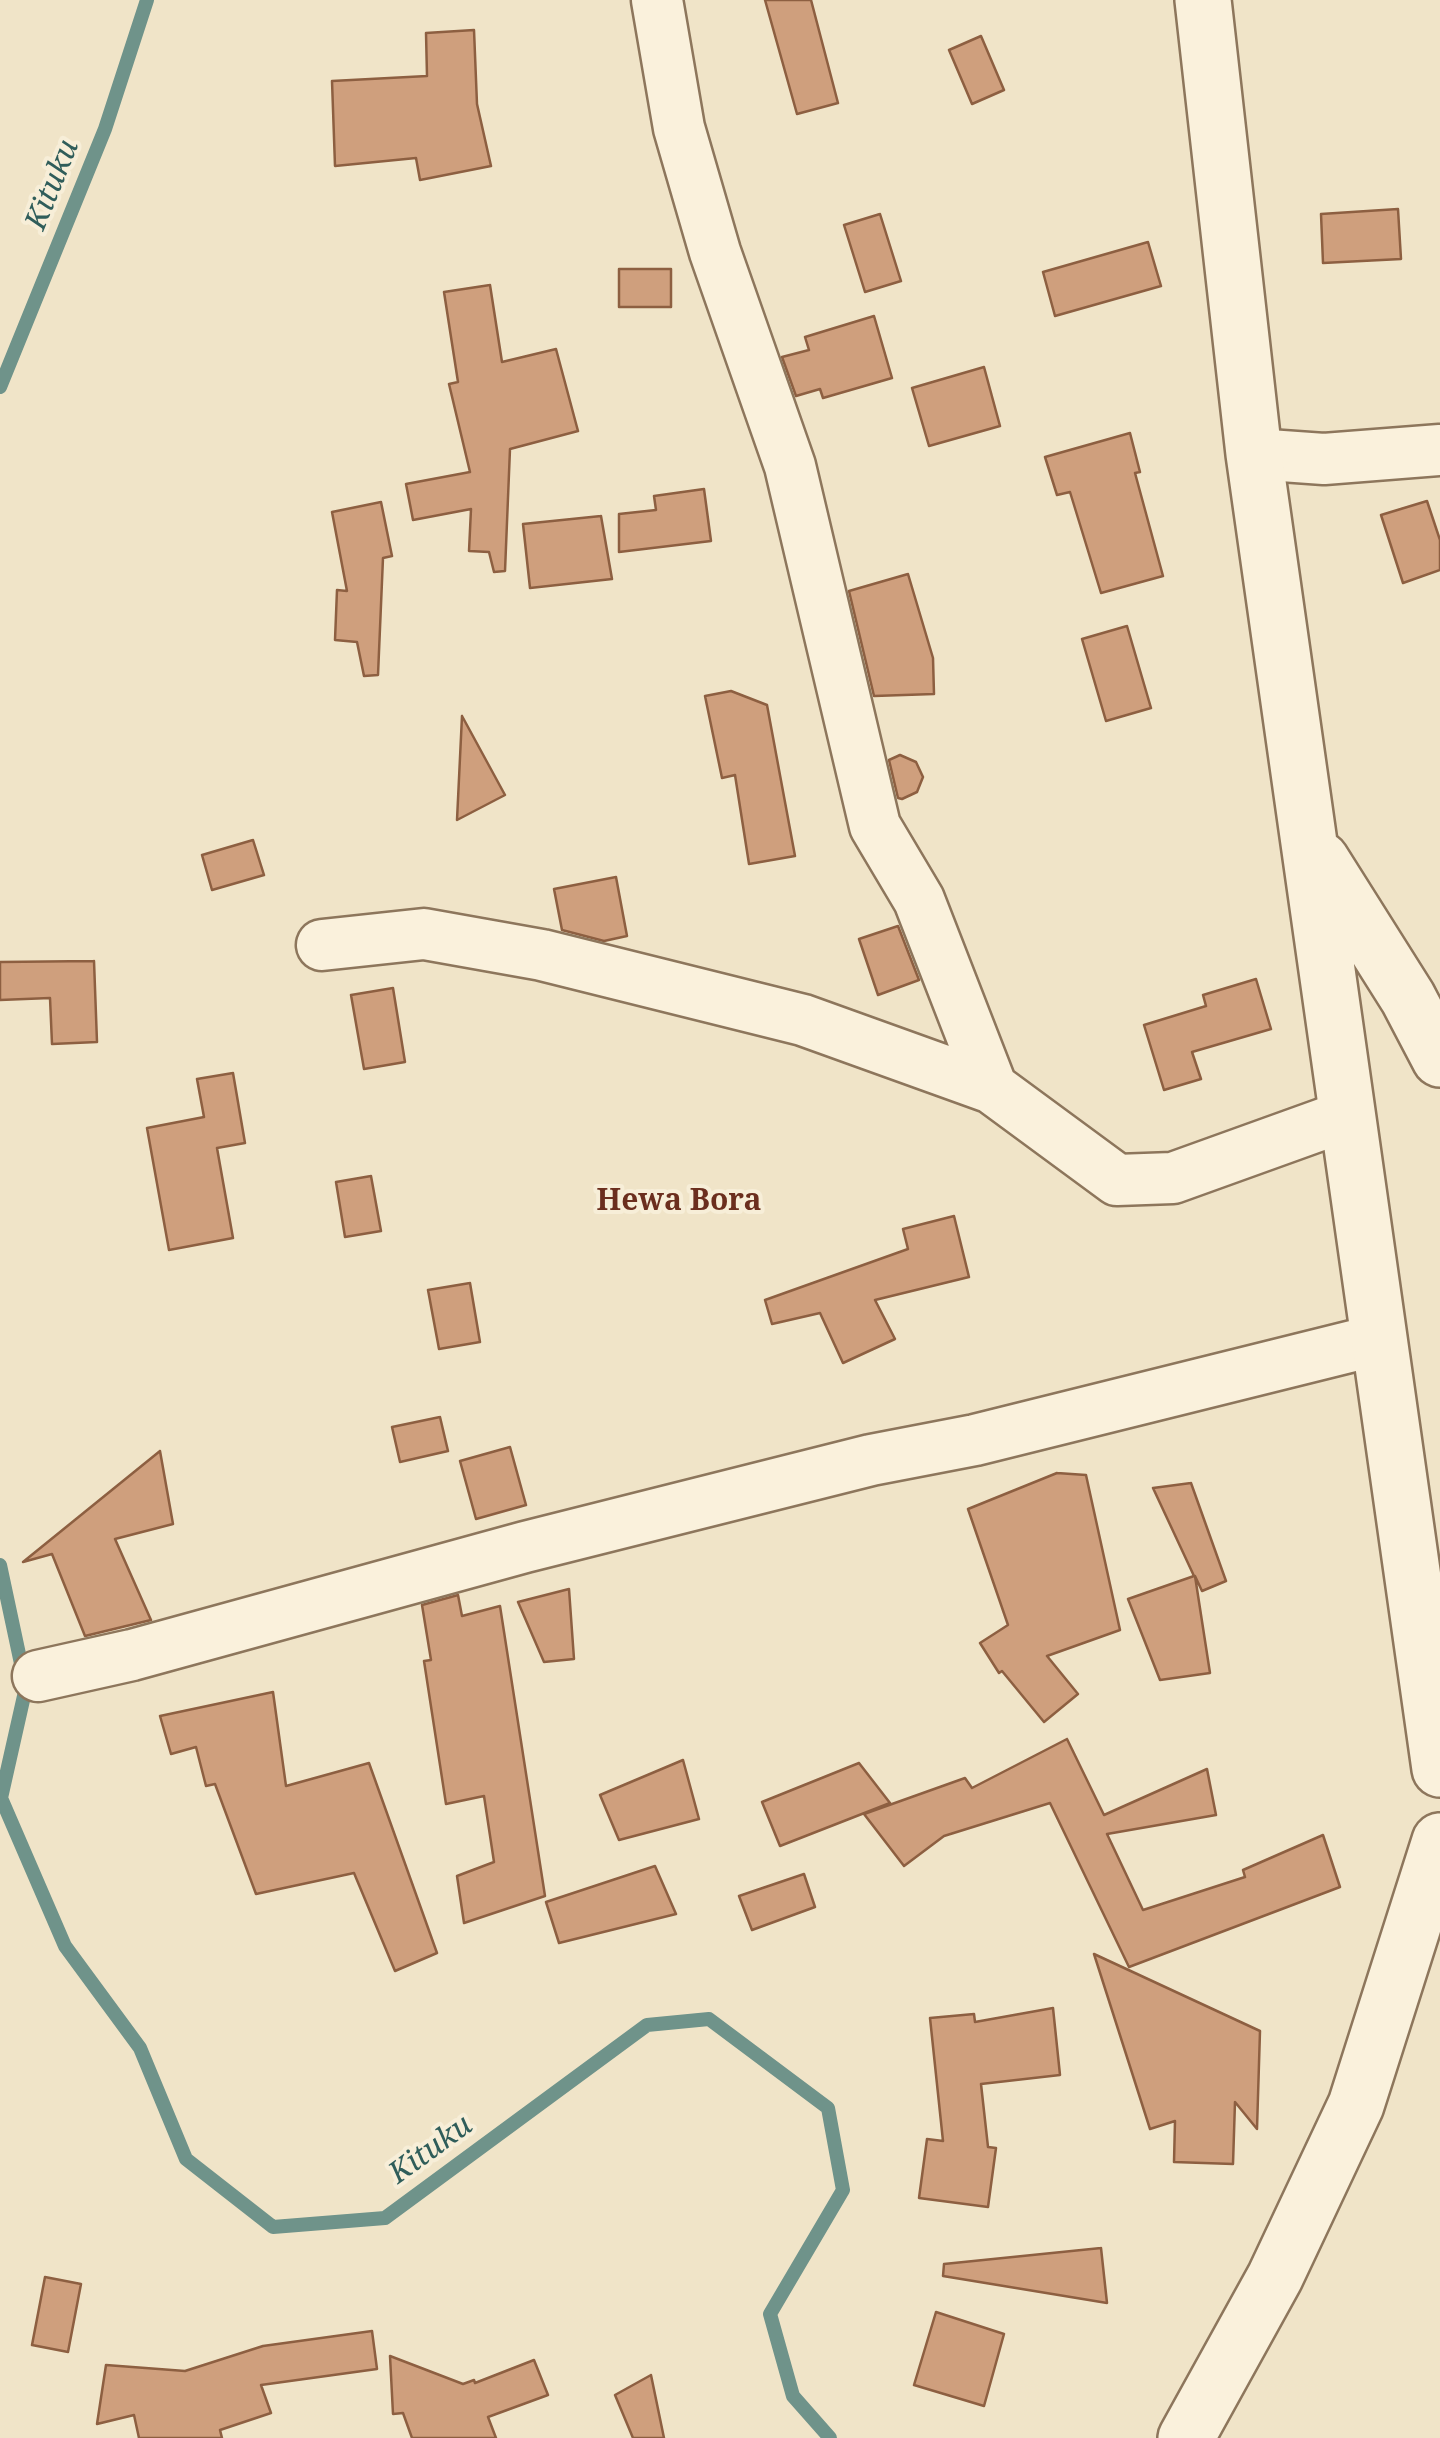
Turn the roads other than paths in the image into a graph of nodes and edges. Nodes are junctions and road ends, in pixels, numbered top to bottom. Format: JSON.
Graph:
{"nodes":[{"id":1,"x":657,"y":0,"type":"edge"},
{"id":2,"x":1210,"y":3,"type":"edge"},
{"id":3,"x":1440,"y":450,"type":"edge"},
{"id":4,"x":1254,"y":454,"type":"junction"},
{"id":5,"x":1306,"y":833,"type":"junction"},
{"id":6,"x":322,"y":945,"type":"dead end"},
{"id":7,"x":1440,"y":1058,"type":"edge"},
{"id":8,"x":992,"y":1088,"type":"junction"},
{"id":9,"x":1348,"y":1115,"type":"junction"},
{"id":10,"x":1380,"y":1340,"type":"junction"},
{"id":11,"x":38,"y":1676,"type":"dead end"},
{"id":12,"x":1440,"y":1769,"type":"edge"},
{"id":13,"x":1440,"y":1841,"type":"edge"},
{"id":14,"x":1186,"y":2438,"type":"edge"}],
"edges":[{"from":1,"to":8,"type":"street"},
{"from":2,"to":4,"type":"street"},
{"from":3,"to":4,"type":"street"},
{"from":4,"to":5,"type":"street"},
{"from":5,"to":7,"type":"street"},
{"from":5,"to":9,"type":"street"},
{"from":6,"to":8,"type":"street"},
{"from":8,"to":9,"type":"street"},
{"from":9,"to":10,"type":"street"},
{"from":10,"to":11,"type":"street"},
{"from":10,"to":12,"type":"street"},
{"from":13,"to":14,"type":"street"}]}
